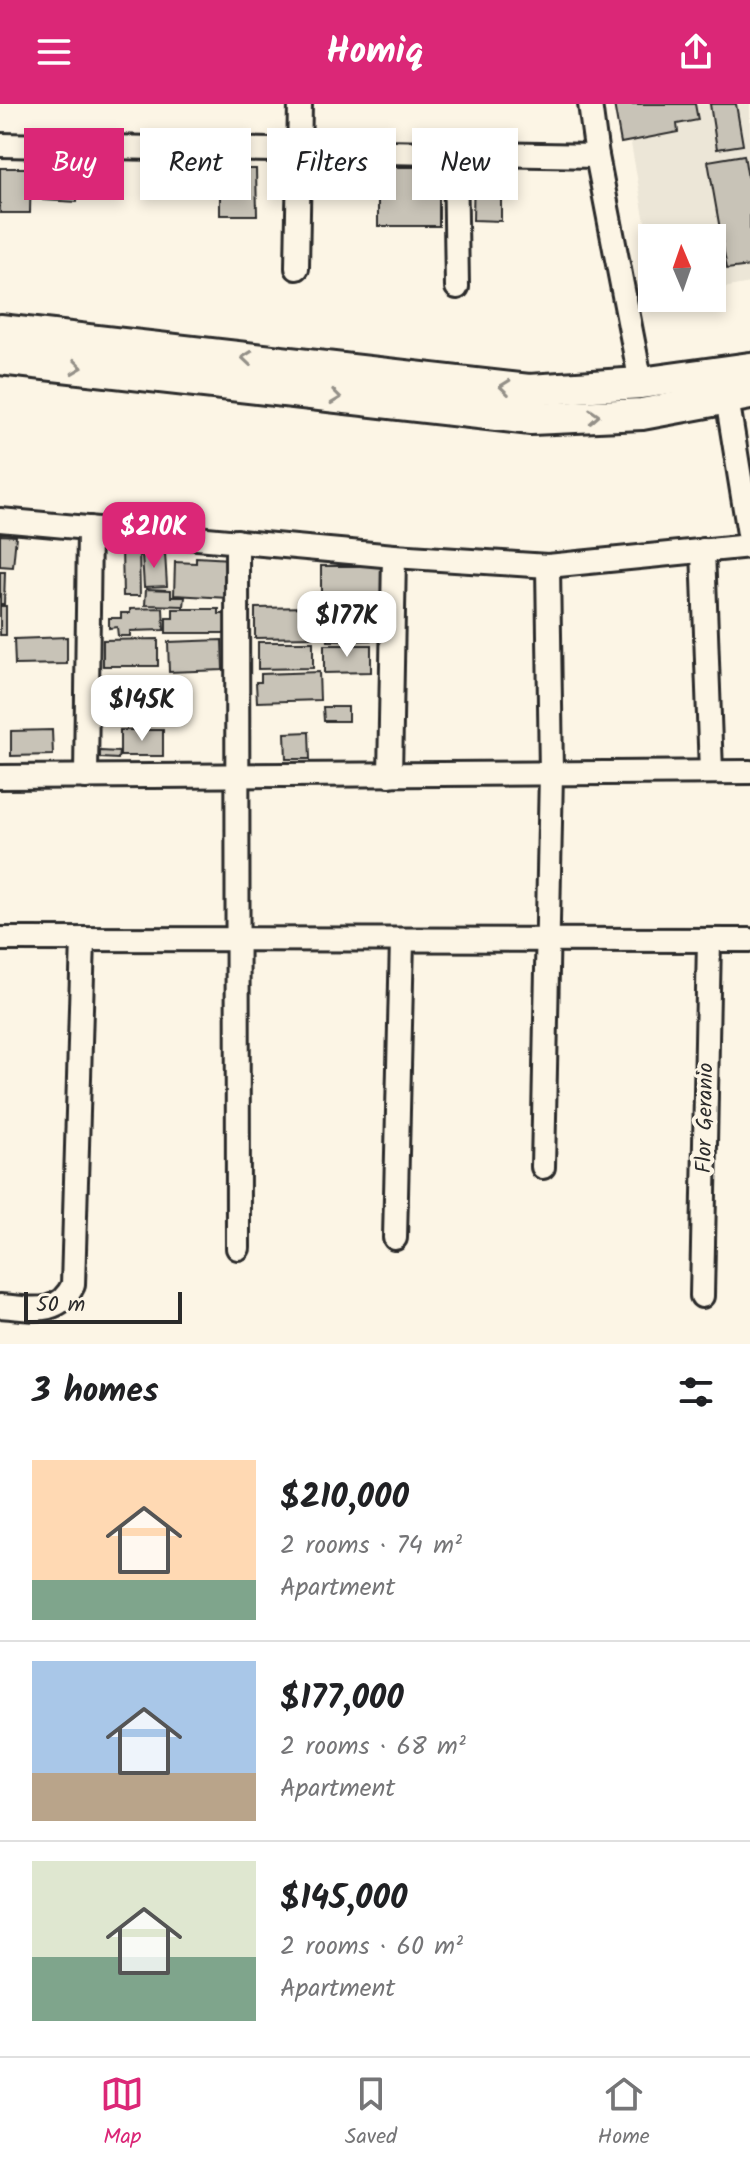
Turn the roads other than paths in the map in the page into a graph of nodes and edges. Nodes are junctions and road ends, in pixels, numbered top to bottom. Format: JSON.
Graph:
{"nodes":[{"id":1,"x":300,"y":104,"type":"edge"},
{"id":2,"x":590,"y":104,"type":"edge"},
{"id":3,"x":300,"y":128,"type":"edge"},
{"id":4,"x":0,"y":145,"type":"edge"},
{"id":5,"x":267,"y":150,"type":"edge"},
{"id":6,"x":518,"y":155,"type":"edge"},
{"id":7,"x":597,"y":156,"type":"junction"},
{"id":8,"x":299,"y":200,"type":"edge"},
{"id":9,"x":456,"y":200,"type":"edge"},
{"id":10,"x":297,"y":268,"type":"dead end"},
{"id":11,"x":457,"y":287,"type":"dead end"},
{"id":12,"x":0,"y":330,"type":"edge"},
{"id":13,"x":0,"y":359,"type":"edge"},
{"id":14,"x":750,"y":368,"type":"edge"},
{"id":15,"x":641,"y":383,"type":"junction"},
{"id":16,"x":739,"y":396,"type":"edge"},
{"id":17,"x":0,"y":520,"type":"edge"},
{"id":18,"x":89,"y":528,"type":"junction"},
{"id":19,"x":750,"y":540,"type":"edge"},
{"id":20,"x":237,"y":541,"type":"junction"},
{"id":21,"x":750,"y":546,"type":"edge"},
{"id":22,"x":703,"y":550,"type":"junction"},
{"id":23,"x":394,"y":556,"type":"junction"},
{"id":24,"x":548,"y":566,"type":"junction"},
{"id":25,"x":711,"y":772,"type":"junction"},
{"id":26,"x":750,"y":772,"type":"edge"},
{"id":27,"x":551,"y":773,"type":"junction"},
{"id":28,"x":390,"y":775,"type":"junction"},
{"id":29,"x":237,"y":776,"type":"junction"},
{"id":30,"x":0,"y":777,"type":"edge"},
{"id":31,"x":86,"y":777,"type":"junction"},
{"id":32,"x":0,"y":939,"type":"edge"},
{"id":33,"x":83,"y":939,"type":"junction"},
{"id":34,"x":548,"y":939,"type":"junction"},
{"id":35,"x":236,"y":940,"type":"junction"},
{"id":36,"x":402,"y":940,"type":"junction"},
{"id":37,"x":709,"y":940,"type":"junction"},
{"id":38,"x":750,"y":940,"type":"edge"},
{"id":39,"x":543,"y":1167,"type":"dead end"},
{"id":40,"x":395,"y":1238,"type":"dead end"},
{"id":41,"x":238,"y":1248,"type":"dead end"},
{"id":42,"x":702,"y":1296,"type":"dead end"},
{"id":43,"x":0,"y":1306,"type":"edge"}],
"edges":[{"from":1,"to":3,"type":"street"},
{"from":2,"to":7,"type":"street"},
{"from":4,"to":5,"type":"street"},
{"from":6,"to":7,"type":"street"},
{"from":7,"to":15,"type":"street"},
{"from":8,"to":10,"type":"street"},
{"from":9,"to":11,"type":"street"},
{"from":15,"to":12,"type":"main road","one_way":true},
{"from":13,"to":16,"type":"main road","one_way":true},
{"from":14,"to":15,"type":"main road"},
{"from":16,"to":19,"type":"street"},
{"from":17,"to":18,"type":"street"},
{"from":18,"to":20,"type":"street"},
{"from":18,"to":31,"type":"street"},
{"from":20,"to":23,"type":"street"},
{"from":20,"to":29,"type":"street"},
{"from":21,"to":22,"type":"street"},
{"from":22,"to":24,"type":"street"},
{"from":22,"to":25,"type":"street"},
{"from":23,"to":24,"type":"street"},
{"from":23,"to":28,"type":"street"},
{"from":24,"to":27,"type":"street"},
{"from":25,"to":26,"type":"street"},
{"from":25,"to":27,"type":"street"},
{"from":27,"to":28,"type":"street"},
{"from":27,"to":34,"type":"street"},
{"from":28,"to":29,"type":"street"},
{"from":29,"to":31,"type":"street"},
{"from":29,"to":35,"type":"street"},
{"from":30,"to":31,"type":"street"},
{"from":32,"to":33,"type":"street"},
{"from":33,"to":35,"type":"street"},
{"from":33,"to":43,"type":"street"},
{"from":34,"to":36,"type":"street"},
{"from":34,"to":37,"type":"street"},
{"from":34,"to":39,"type":"street"},
{"from":35,"to":36,"type":"street"},
{"from":35,"to":41,"type":"street"},
{"from":36,"to":40,"type":"street"},
{"from":37,"to":38,"type":"street"},
{"from":37,"to":42,"type":"street","name":"Flor Geranio"}]}
